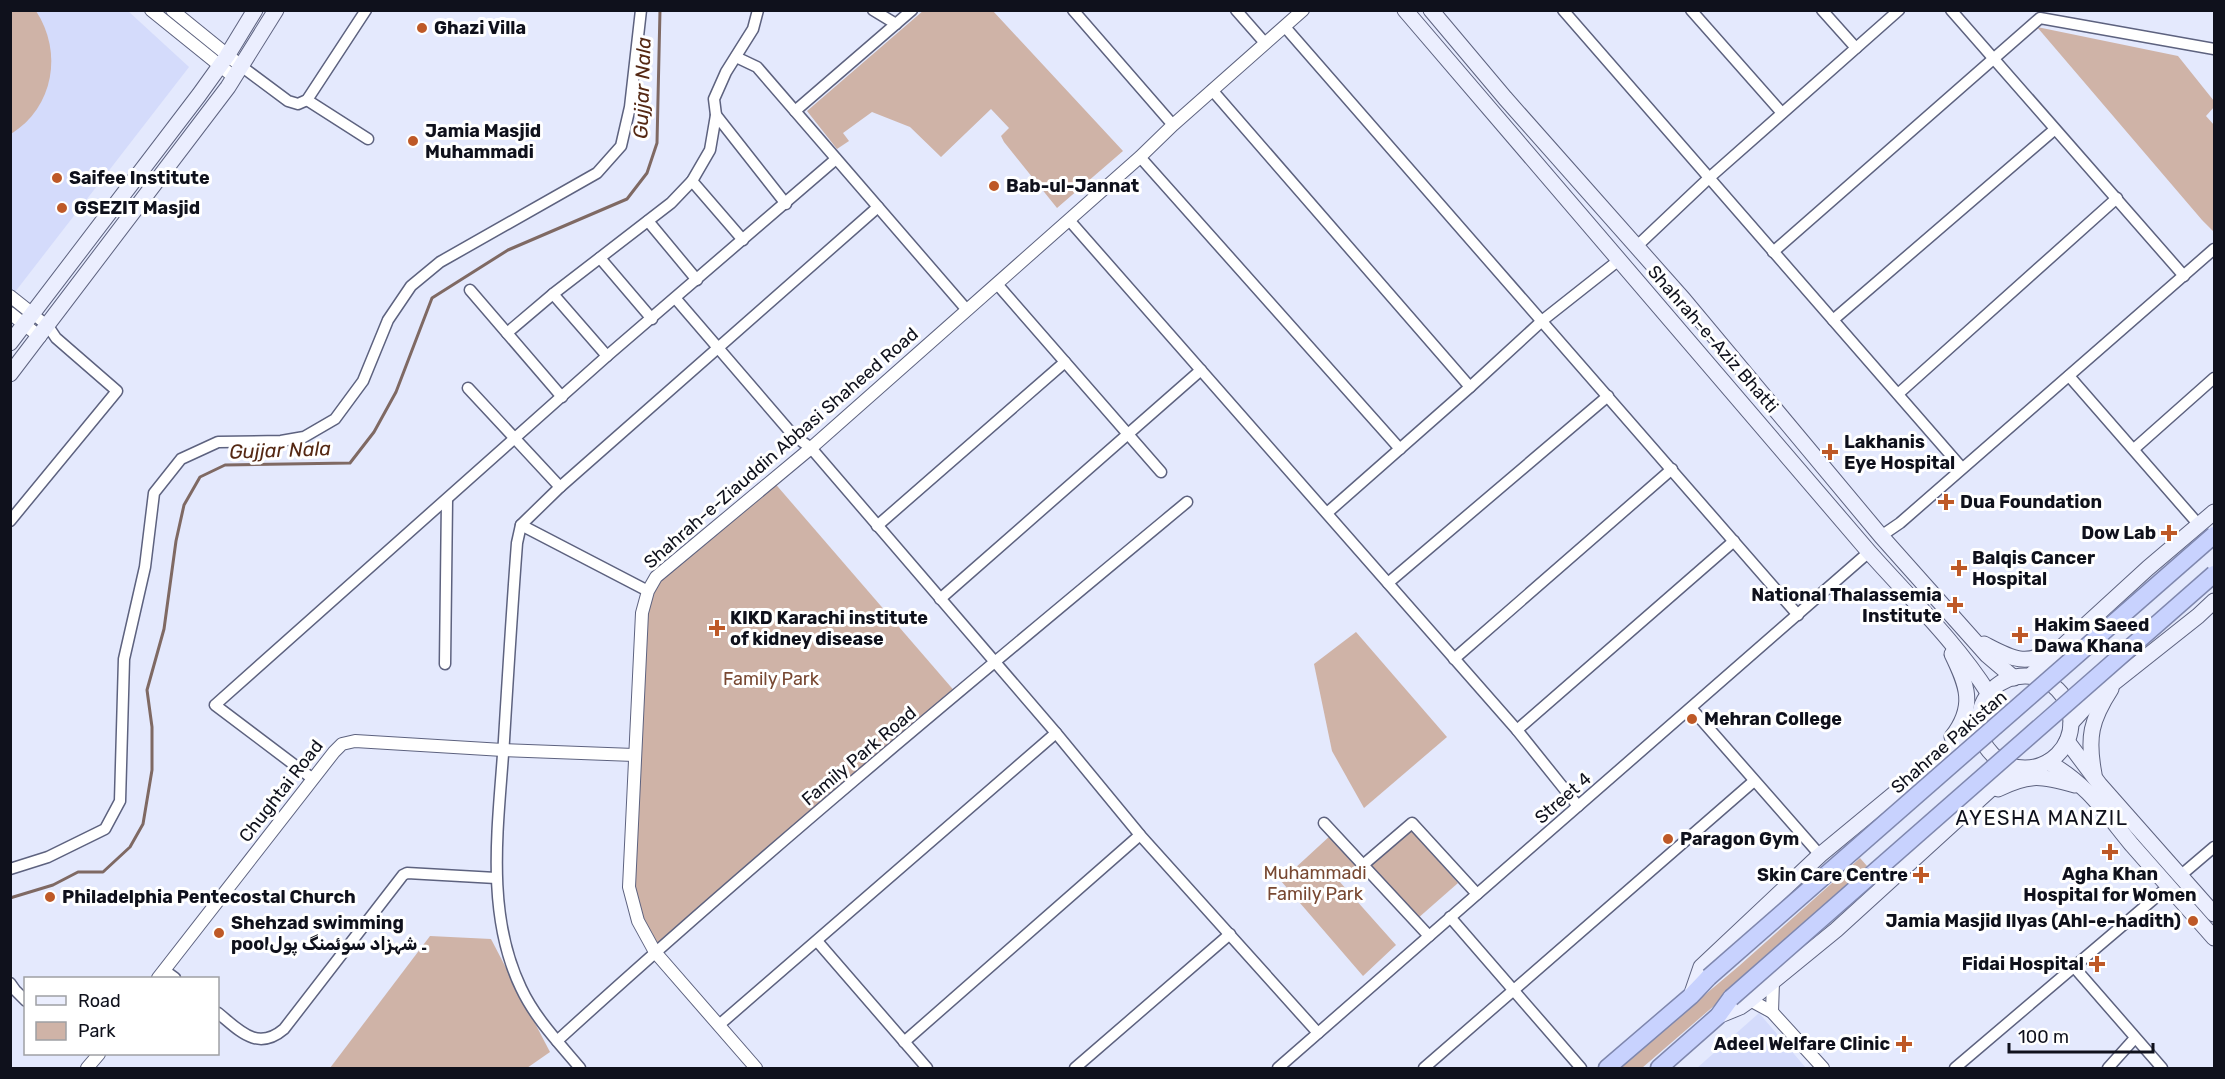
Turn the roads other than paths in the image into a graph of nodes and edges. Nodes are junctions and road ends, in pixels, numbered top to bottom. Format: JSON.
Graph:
{"nodes":[{"id":1,"x":151,"y":10,"type":"edge"},
{"id":2,"x":172,"y":10,"type":"edge"},
{"id":3,"x":255,"y":10,"type":"edge"},
{"id":4,"x":276,"y":10,"type":"edge"},
{"id":5,"x":366,"y":10,"type":"edge"},
{"id":6,"x":641,"y":10,"type":"edge"},
{"id":7,"x":758,"y":10,"type":"edge"},
{"id":8,"x":873,"y":10,"type":"edge"},
{"id":9,"x":912,"y":10,"type":"edge"},
{"id":10,"x":1073,"y":10,"type":"edge"},
{"id":11,"x":1236,"y":10,"type":"edge"},
{"id":12,"x":1303,"y":10,"type":"edge"},
{"id":13,"x":1405,"y":10,"type":"edge"},
{"id":14,"x":1431,"y":10,"type":"edge"},
{"id":15,"x":1563,"y":10,"type":"edge"},
{"id":16,"x":1691,"y":10,"type":"edge"},
{"id":17,"x":1822,"y":10,"type":"edge"},
{"id":18,"x":1899,"y":10,"type":"edge"},
{"id":19,"x":1951,"y":10,"type":"edge"},
{"id":20,"x":897,"y":24,"type":"junction"},
{"id":21,"x":1285,"y":27,"type":"junction"},
{"id":22,"x":1265,"y":43,"type":"junction"},
{"id":23,"x":1856,"y":48,"type":"junction"},
{"id":24,"x":2214,"y":49,"type":"edge"},
{"id":25,"x":736,"y":57,"type":"junction"},
{"id":26,"x":1993,"y":57,"type":"junction"},
{"id":27,"x":223,"y":61,"type":"junction"},
{"id":28,"x":237,"y":72,"type":"junction"},
{"id":29,"x":1212,"y":90,"type":"junction"},
{"id":30,"x":307,"y":100,"type":"junction"},
{"id":31,"x":795,"y":111,"type":"junction"},
{"id":32,"x":1782,"y":113,"type":"junction"},
{"id":33,"x":716,"y":116,"type":"junction"},
{"id":34,"x":1173,"y":125,"type":"junction"},
{"id":35,"x":2054,"y":130,"type":"junction"},
{"id":36,"x":368,"y":139,"type":"dead end"},
{"id":37,"x":1140,"y":157,"type":"junction"},
{"id":38,"x":836,"y":159,"type":"junction"},
{"id":39,"x":1709,"y":178,"type":"junction"},
{"id":40,"x":692,"y":181,"type":"junction"},
{"id":41,"x":2117,"y":198,"type":"junction"},
{"id":42,"x":786,"y":204,"type":"junction"},
{"id":43,"x":878,"y":207,"type":"junction"},
{"id":44,"x":1069,"y":220,"type":"junction"},
{"id":45,"x":648,"y":221,"type":"junction"},
{"id":46,"x":743,"y":240,"type":"junction"},
{"id":47,"x":1636,"y":247,"type":"junction"},
{"id":48,"x":2214,"y":249,"type":"edge"},
{"id":49,"x":1773,"y":252,"type":"junction"},
{"id":50,"x":600,"y":258,"type":"junction"},
{"id":51,"x":1619,"y":260,"type":"junction"},
{"id":52,"x":2184,"y":276,"type":"junction"},
{"id":53,"x":697,"y":280,"type":"junction"},
{"id":54,"x":997,"y":284,"type":"junction"},
{"id":55,"x":470,"y":290,"type":"dead end"},
{"id":56,"x":553,"y":294,"type":"junction"},
{"id":57,"x":10,"y":296,"type":"edge"},
{"id":58,"x":676,"y":299,"type":"junction"},
{"id":59,"x":967,"y":310,"type":"junction"},
{"id":60,"x":10,"y":313,"type":"edge"},
{"id":61,"x":652,"y":319,"type":"junction"},
{"id":62,"x":29,"y":320,"type":"junction"},
{"id":63,"x":1543,"y":320,"type":"junction"},
{"id":64,"x":1833,"y":320,"type":"junction"},
{"id":65,"x":44,"y":332,"type":"junction"},
{"id":66,"x":507,"y":333,"type":"junction"},
{"id":67,"x":10,"y":343,"type":"edge"},
{"id":68,"x":718,"y":348,"type":"junction"},
{"id":69,"x":608,"y":356,"type":"junction"},
{"id":70,"x":1065,"y":362,"type":"junction"},
{"id":71,"x":1201,"y":370,"type":"junction"},
{"id":72,"x":10,"y":374,"type":"edge"},
{"id":73,"x":2069,"y":376,"type":"junction"},
{"id":74,"x":2214,"y":378,"type":"edge"},
{"id":75,"x":1470,"y":387,"type":"junction"},
{"id":76,"x":468,"y":388,"type":"dead end"},
{"id":77,"x":1898,"y":394,"type":"junction"},
{"id":78,"x":1608,"y":396,"type":"junction"},
{"id":79,"x":562,"y":397,"type":"junction"},
{"id":80,"x":1128,"y":434,"type":"junction"},
{"id":81,"x":516,"y":438,"type":"junction"},
{"id":82,"x":811,"y":448,"type":"junction"},
{"id":83,"x":1400,"y":449,"type":"junction"},
{"id":84,"x":2134,"y":450,"type":"junction"},
{"id":85,"x":1962,"y":468,"type":"junction"},
{"id":86,"x":1672,"y":469,"type":"junction"},
{"id":87,"x":1161,"y":472,"type":"dead end"},
{"id":88,"x":560,"y":487,"type":"junction"},
{"id":89,"x":447,"y":500,"type":"junction"},
{"id":90,"x":1187,"y":502,"type":"dead end"},
{"id":91,"x":2214,"y":512,"type":"edge"},
{"id":92,"x":1327,"y":513,"type":"junction"},
{"id":93,"x":10,"y":521,"type":"edge"},
{"id":94,"x":521,"y":525,"type":"junction"},
{"id":95,"x":2199,"y":525,"type":"junction"},
{"id":96,"x":877,"y":526,"type":"junction"},
{"id":97,"x":2214,"y":535,"type":"edge"},
{"id":98,"x":1881,"y":536,"type":"junction"},
{"id":99,"x":1734,"y":541,"type":"junction"},
{"id":100,"x":1869,"y":552,"type":"junction"},
{"id":101,"x":2214,"y":574,"type":"edge"},
{"id":102,"x":1388,"y":583,"type":"junction"},
{"id":103,"x":648,"y":591,"type":"junction"},
{"id":104,"x":940,"y":599,"type":"junction"},
{"id":105,"x":2214,"y":601,"type":"edge"},
{"id":106,"x":1798,"y":615,"type":"junction"},
{"id":107,"x":2084,"y":628,"type":"junction"},
{"id":108,"x":1941,"y":632,"type":"junction"},
{"id":109,"x":1970,"y":637,"type":"junction"},
{"id":110,"x":1454,"y":659,"type":"junction"},
{"id":111,"x":995,"y":662,"type":"junction"},
{"id":112,"x":445,"y":664,"type":"dead end"},
{"id":113,"x":2030,"y":676,"type":"junction"},
{"id":114,"x":2014,"y":678,"type":"junction"},
{"id":115,"x":2118,"y":679,"type":"junction"},
{"id":116,"x":1989,"y":694,"type":"junction"},
{"id":117,"x":1691,"y":708,"type":"junction"},
{"id":118,"x":1979,"y":719,"type":"junction"},
{"id":119,"x":2071,"y":723,"type":"junction"},
{"id":120,"x":1517,"y":730,"type":"junction"},
{"id":121,"x":1056,"y":733,"type":"junction"},
{"id":122,"x":2067,"y":741,"type":"junction"},
{"id":123,"x":503,"y":750,"type":"junction"},
{"id":124,"x":634,"y":755,"type":"junction"},
{"id":125,"x":2048,"y":762,"type":"junction"},
{"id":126,"x":2015,"y":767,"type":"junction"},
{"id":127,"x":313,"y":779,"type":"junction"},
{"id":128,"x":1754,"y":781,"type":"junction"},
{"id":129,"x":2090,"y":783,"type":"junction"},
{"id":130,"x":1986,"y":795,"type":"junction"},
{"id":131,"x":1884,"y":800,"type":"junction"},
{"id":132,"x":1578,"y":806,"type":"junction"},
{"id":133,"x":1324,"y":823,"type":"dead end"},
{"id":134,"x":1140,"y":835,"type":"junction"},
{"id":135,"x":2214,"y":847,"type":"edge"},
{"id":136,"x":1820,"y":855,"type":"junction"},
{"id":137,"x":1363,"y":865,"type":"junction"},
{"id":138,"x":10,"y":869,"type":"edge"},
{"id":139,"x":496,"y":878,"type":"junction"},
{"id":140,"x":2174,"y":881,"type":"junction"},
{"id":141,"x":1477,"y":894,"type":"junction"},
{"id":142,"x":2214,"y":914,"type":"edge"},
{"id":143,"x":1450,"y":917,"type":"junction"},
{"id":144,"x":1230,"y":934,"type":"junction"},
{"id":145,"x":1429,"y":936,"type":"junction"},
{"id":146,"x":2214,"y":938,"type":"edge"},
{"id":147,"x":817,"y":941,"type":"junction"},
{"id":148,"x":655,"y":952,"type":"junction"},
{"id":149,"x":2074,"y":967,"type":"junction"},
{"id":150,"x":166,"y":976,"type":"edge"},
{"id":151,"x":1773,"y":981,"type":"junction"},
{"id":152,"x":10,"y":983,"type":"edge"},
{"id":153,"x":1512,"y":990,"type":"junction"},
{"id":154,"x":1690,"y":996,"type":"junction"},
{"id":155,"x":24,"y":999,"type":"edge"},
{"id":156,"x":1750,"y":1000,"type":"junction"},
{"id":157,"x":1772,"y":1012,"type":"junction"},
{"id":158,"x":219,"y":1014,"type":"edge"},
{"id":159,"x":1718,"y":1016,"type":"junction"},
{"id":160,"x":718,"y":1025,"type":"junction"},
{"id":161,"x":1318,"y":1034,"type":"junction"},
{"id":162,"x":2135,"y":1038,"type":"junction"},
{"id":163,"x":557,"y":1041,"type":"junction"},
{"id":164,"x":904,"y":1042,"type":"junction"},
{"id":165,"x":97,"y":1055,"type":"edge"},
{"id":166,"x":2111,"y":1067,"type":"edge"},
{"id":167,"x":87,"y":1068,"type":"edge"},
{"id":168,"x":580,"y":1068,"type":"edge"},
{"id":169,"x":756,"y":1068,"type":"edge"},
{"id":170,"x":927,"y":1068,"type":"edge"},
{"id":171,"x":1075,"y":1068,"type":"edge"},
{"id":172,"x":1278,"y":1068,"type":"edge"},
{"id":173,"x":1424,"y":1068,"type":"edge"},
{"id":174,"x":1581,"y":1068,"type":"edge"},
{"id":175,"x":1607,"y":1068,"type":"edge"},
{"id":176,"x":1659,"y":1068,"type":"edge"},
{"id":177,"x":1823,"y":1068,"type":"edge"},
{"id":178,"x":1955,"y":1068,"type":"edge"},
{"id":179,"x":2162,"y":1068,"type":"edge"}],
"edges":[{"from":1,"to":27,"type":"street"},
{"from":2,"to":27,"type":"street"},
{"from":3,"to":27,"type":"main road"},
{"from":4,"to":28,"type":"main road"},
{"from":5,"to":30,"type":"street"},
{"from":6,"to":138,"type":"street"},
{"from":7,"to":25,"type":"street"},
{"from":8,"to":20,"type":"street"},
{"from":9,"to":20,"type":"street"},
{"from":10,"to":34,"type":"street"},
{"from":11,"to":22,"type":"street"},
{"from":12,"to":21,"type":"street","name":"Shahrah-e-Ziauddin Abbasi Shaheed Road"},
{"from":13,"to":51,"type":"main road","name":"Shahrah-e-Aziz Bhatti"},
{"from":14,"to":47,"type":"main road","name":"Shahrah-e-Aziz Bhatti"},
{"from":15,"to":39,"type":"street"},
{"from":16,"to":32,"type":"street"},
{"from":17,"to":23,"type":"street"},
{"from":18,"to":23,"type":"street"},
{"from":19,"to":26,"type":"street"},
{"from":20,"to":31,"type":"street"},
{"from":21,"to":22,"type":"street","name":"Shahrah-e-Ziauddin Abbasi Shaheed Road"},
{"from":21,"to":63,"type":"street"},
{"from":22,"to":29,"type":"street","name":"Shahrah-e-Ziauddin Abbasi Shaheed Road"},
{"from":23,"to":32,"type":"street"},
{"from":24,"to":26,"type":"street"},
{"from":25,"to":31,"type":"street"},
{"from":25,"to":33,"type":"street"},
{"from":26,"to":35,"type":"street"},
{"from":26,"to":49,"type":"street"},
{"from":27,"to":28,"type":"street"},
{"from":27,"to":62,"type":"main road"},
{"from":28,"to":30,"type":"street"},
{"from":28,"to":65,"type":"main road"},
{"from":29,"to":34,"type":"street","name":"Shahrah-e-Ziauddin Abbasi Shaheed Road"},
{"from":29,"to":75,"type":"street"},
{"from":30,"to":36,"type":"street"},
{"from":31,"to":38,"type":"street"},
{"from":32,"to":39,"type":"street"},
{"from":33,"to":40,"type":"street"},
{"from":33,"to":42,"type":"street"},
{"from":34,"to":37,"type":"street","name":"Shahrah-e-Ziauddin Abbasi Shaheed Road"},
{"from":35,"to":41,"type":"street"},
{"from":35,"to":64,"type":"street"},
{"from":37,"to":44,"type":"street","name":"Shahrah-e-Ziauddin Abbasi Shaheed Road"},
{"from":37,"to":83,"type":"street"},
{"from":38,"to":42,"type":"street"},
{"from":38,"to":43,"type":"street"},
{"from":39,"to":47,"type":"street"},
{"from":39,"to":49,"type":"street"},
{"from":40,"to":45,"type":"street"},
{"from":40,"to":46,"type":"street"},
{"from":41,"to":52,"type":"street"},
{"from":41,"to":77,"type":"street"},
{"from":42,"to":46,"type":"street"},
{"from":43,"to":59,"type":"street"},
{"from":43,"to":68,"type":"street"},
{"from":44,"to":54,"type":"street","name":"Shahrah-e-Ziauddin Abbasi Shaheed Road"},
{"from":44,"to":71,"type":"street"},
{"from":45,"to":50,"type":"street"},
{"from":45,"to":53,"type":"street"},
{"from":46,"to":53,"type":"street"},
{"from":47,"to":98,"type":"main road","name":"Shahrah-e-Aziz Bhatti"},
{"from":48,"to":52,"type":"street"},
{"from":49,"to":64,"type":"street"},
{"from":50,"to":56,"type":"street"},
{"from":50,"to":61,"type":"street"},
{"from":51,"to":63,"type":"street"},
{"from":51,"to":100,"type":"main road","name":"Shahrah-e-Aziz Bhatti"},
{"from":52,"to":73,"type":"street"},
{"from":53,"to":58,"type":"street"},
{"from":54,"to":59,"type":"street","name":"Shahrah-e-Ziauddin Abbasi Shaheed Road"},
{"from":54,"to":70,"type":"street"},
{"from":55,"to":66,"type":"street"},
{"from":56,"to":66,"type":"street"},
{"from":56,"to":69,"type":"street"},
{"from":57,"to":62,"type":"street"},
{"from":58,"to":61,"type":"street"},
{"from":58,"to":68,"type":"street"},
{"from":59,"to":82,"type":"street","name":"Shahrah-e-Ziauddin Abbasi Shaheed Road"},
{"from":60,"to":62,"type":"street"},
{"from":61,"to":69,"type":"street"},
{"from":62,"to":65,"type":"street"},
{"from":62,"to":67,"type":"main road"},
{"from":63,"to":75,"type":"street"},
{"from":63,"to":78,"type":"street"},
{"from":64,"to":77,"type":"street"},
{"from":65,"to":72,"type":"main road"},
{"from":65,"to":93,"type":"street"},
{"from":66,"to":79,"type":"street"},
{"from":68,"to":82,"type":"street"},
{"from":68,"to":88,"type":"street"},
{"from":69,"to":79,"type":"street"},
{"from":70,"to":80,"type":"street"},
{"from":70,"to":96,"type":"street"},
{"from":71,"to":80,"type":"street"},
{"from":71,"to":92,"type":"street"},
{"from":73,"to":84,"type":"street"},
{"from":73,"to":85,"type":"street"},
{"from":74,"to":84,"type":"street"},
{"from":75,"to":83,"type":"street"},
{"from":76,"to":81,"type":"street"},
{"from":77,"to":85,"type":"street"},
{"from":78,"to":86,"type":"street"},
{"from":78,"to":102,"type":"street"},
{"from":79,"to":81,"type":"street"},
{"from":80,"to":87,"type":"street"},
{"from":80,"to":104,"type":"street"},
{"from":81,"to":88,"type":"street"},
{"from":81,"to":89,"type":"street"},
{"from":82,"to":96,"type":"street"},
{"from":82,"to":103,"type":"street","name":"Shahrah-e-Ziauddin Abbasi Shaheed Road"},
{"from":83,"to":92,"type":"street"},
{"from":84,"to":95,"type":"street"},
{"from":85,"to":98,"type":"street"},
{"from":86,"to":99,"type":"street"},
{"from":86,"to":110,"type":"street"},
{"from":88,"to":94,"type":"street"},
{"from":89,"to":112,"type":"street"},
{"from":89,"to":127,"type":"street"},
{"from":90,"to":111,"type":"street","name":"Family Park Road"},
{"from":91,"to":95,"type":"main road"},
{"from":92,"to":102,"type":"street"},
{"from":94,"to":103,"type":"street"},
{"from":94,"to":123,"type":"street"},
{"from":95,"to":107,"type":"main road"},
{"from":96,"to":104,"type":"street"},
{"from":97,"to":154,"type":"highway","name":"Shahrae Pakistan","bridge":true},
{"from":98,"to":109,"type":"main road","name":"Shahrah-e-Aziz Bhatti"},
{"from":99,"to":106,"type":"street"},
{"from":99,"to":120,"type":"street"},
{"from":100,"to":106,"type":"street","name":"Street 4"},
{"from":100,"to":108,"type":"main road","name":"Shahrah-e-Aziz Bhatti"},
{"from":101,"to":159,"type":"highway","bridge":true},
{"from":102,"to":110,"type":"street"},
{"from":103,"to":124,"type":"street","name":"Shahrah-e-Ziauddin Abbasi Shaheed Road"},
{"from":104,"to":111,"type":"street"},
{"from":105,"to":115,"type":"main road"},
{"from":106,"to":117,"type":"street","name":"Street 4"},
{"from":107,"to":109,"type":"main road"},
{"from":107,"to":113,"type":"main road"},
{"from":108,"to":116,"type":"main road","name":"Shahrah-e-Aziz Bhatti"},
{"from":108,"to":131,"type":"main road"},
{"from":109,"to":114,"type":"main road","name":"Shahrah-e-Aziz Bhatti"},
{"from":110,"to":120,"type":"street"},
{"from":111,"to":121,"type":"street"},
{"from":111,"to":148,"type":"street","name":"Family Park Road"},
{"from":113,"to":114,"type":"main road"},
{"from":113,"to":119,"type":"main road"},
{"from":114,"to":116,"type":"main road"},
{"from":115,"to":119,"type":"main road"},
{"from":115,"to":129,"type":"main road"},
{"from":116,"to":118,"type":"main road"},
{"from":117,"to":128,"type":"street"},
{"from":117,"to":132,"type":"street","name":"Street 4"},
{"from":118,"to":126,"type":"main road"},
{"from":118,"to":131,"type":"main road"},
{"from":119,"to":122,"type":"main road"},
{"from":120,"to":132,"type":"street"},
{"from":121,"to":134,"type":"street"},
{"from":121,"to":147,"type":"street"},
{"from":122,"to":125,"type":"main road"},
{"from":122,"to":129,"type":"main road"},
{"from":123,"to":124,"type":"street","name":"Chughtai Road"},
{"from":123,"to":127,"type":"street","name":"Chughtai Road"},
{"from":123,"to":139,"type":"street"},
{"from":124,"to":148,"type":"street","name":"Shahrah-e-Ziauddin Abbasi Shaheed Road"},
{"from":125,"to":126,"type":"main road"},
{"from":125,"to":129,"type":"main road"},
{"from":126,"to":130,"type":"main road"},
{"from":127,"to":150,"type":"street","name":"Chughtai Road"},
{"from":128,"to":136,"type":"street"},
{"from":128,"to":153,"type":"street"},
{"from":129,"to":130,"type":"main road"},
{"from":129,"to":140,"type":"main road"},
{"from":130,"to":151,"type":"main road"},
{"from":131,"to":136,"type":"main road"},
{"from":132,"to":141,"type":"street","name":"Street 4"},
{"from":133,"to":137,"type":"street"},
{"from":134,"to":144,"type":"street"},
{"from":134,"to":164,"type":"street"},
{"from":135,"to":140,"type":"street"},
{"from":136,"to":154,"type":"main road"},
{"from":137,"to":141,"type":"street"},
{"from":137,"to":145,"type":"street"},
{"from":139,"to":158,"type":"street"},
{"from":139,"to":163,"type":"street"},
{"from":140,"to":142,"type":"main road"},
{"from":140,"to":146,"type":"main road"},
{"from":140,"to":149,"type":"street"},
{"from":141,"to":143,"type":"street","name":"Street 4"},
{"from":143,"to":145,"type":"street","name":"Street 4"},
{"from":143,"to":153,"type":"street"},
{"from":144,"to":161,"type":"street"},
{"from":144,"to":171,"type":"street"},
{"from":145,"to":161,"type":"street","name":"Street 4"},
{"from":147,"to":160,"type":"street"},
{"from":147,"to":164,"type":"street"},
{"from":148,"to":160,"type":"street","name":"Shahrah-e-Ziauddin Abbasi Shaheed Road"},
{"from":148,"to":163,"type":"street","name":"Family Park Road"},
{"from":149,"to":162,"type":"street"},
{"from":149,"to":178,"type":"street"},
{"from":151,"to":156,"type":"main road"},
{"from":151,"to":157,"type":"street"},
{"from":152,"to":155,"type":"street"},
{"from":153,"to":173,"type":"street"},
{"from":153,"to":174,"type":"street"},
{"from":154,"to":175,"type":"highway","name":"Shahrae Pakistan"},
{"from":156,"to":157,"type":"street"},
{"from":156,"to":159,"type":"main road"},
{"from":157,"to":177,"type":"street"},
{"from":159,"to":176,"type":"highway"},
{"from":160,"to":169,"type":"street","name":"Shahrah-e-Ziauddin Abbasi Shaheed Road"},
{"from":161,"to":172,"type":"street","name":"Street 4"},
{"from":162,"to":166,"type":"street"},
{"from":162,"to":179,"type":"street"},
{"from":163,"to":168,"type":"street"},
{"from":164,"to":170,"type":"street"},
{"from":165,"to":167,"type":"street"}]}
